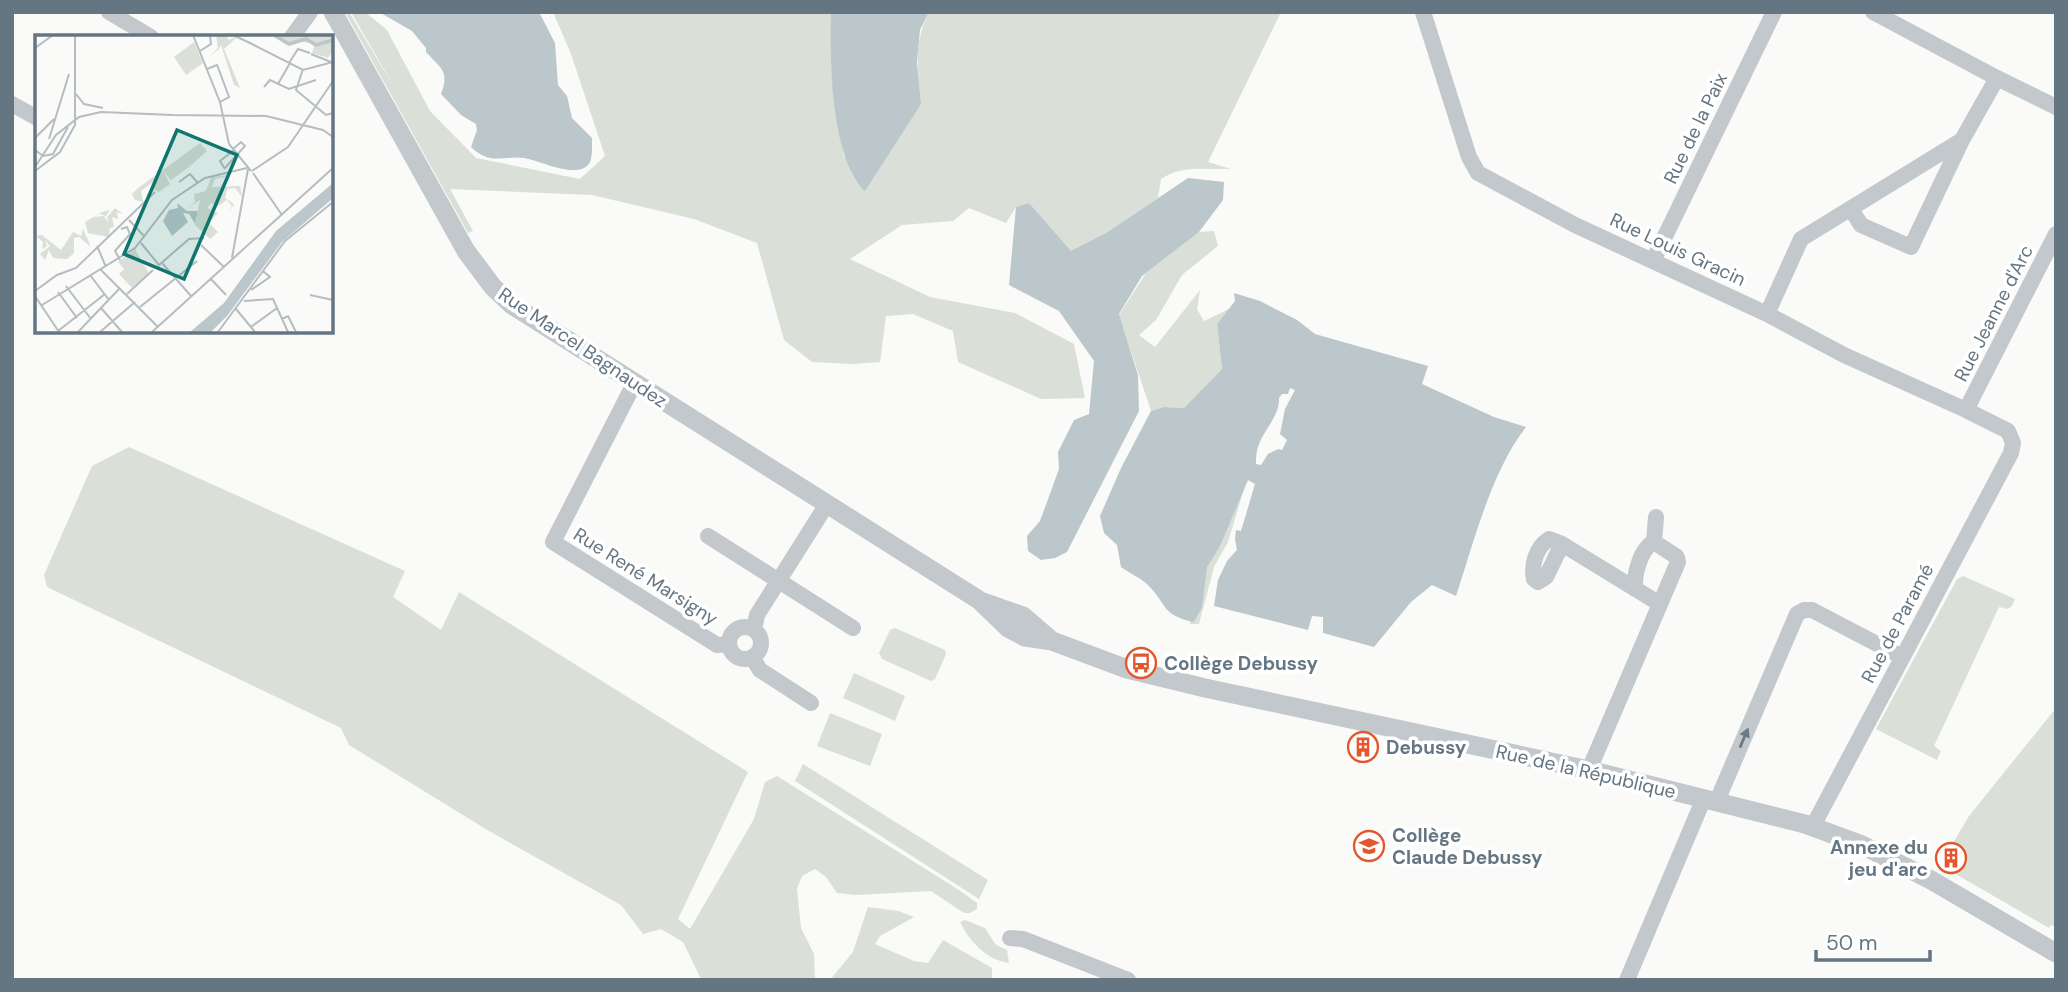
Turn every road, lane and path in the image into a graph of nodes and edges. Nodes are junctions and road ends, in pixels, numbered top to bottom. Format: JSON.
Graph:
{"nodes":[{"id":1,"x":109,"y":12,"type":"edge"},
{"id":2,"x":310,"y":12,"type":"edge"},
{"id":3,"x":333,"y":12,"type":"edge"},
{"id":4,"x":1423,"y":12,"type":"edge"},
{"id":5,"x":1774,"y":12,"type":"edge"},
{"id":6,"x":1873,"y":12,"type":"edge"},
{"id":7,"x":148,"y":35,"type":"edge"},
{"id":8,"x":293,"y":35,"type":"edge"},
{"id":9,"x":1997,"y":78,"type":"junction"},
{"id":10,"x":12,"y":104,"type":"edge"},
{"id":11,"x":2056,"y":107,"type":"edge"},
{"id":12,"x":35,"y":117,"type":"edge"},
{"id":13,"x":1962,"y":140,"type":"junction"},
{"id":14,"x":1851,"y":209,"type":"junction"},
{"id":15,"x":2056,"y":234,"type":"edge"},
{"id":16,"x":1653,"y":261,"type":"junction"},
{"id":17,"x":1767,"y":314,"type":"junction"},
{"id":18,"x":635,"y":382,"type":"junction"},
{"id":19,"x":1966,"y":410,"type":"junction"},
{"id":20,"x":2012,"y":438,"type":"joint"},
{"id":21,"x":827,"y":503,"type":"junction"},
{"id":22,"x":1656,"y":517,"type":"dead end"},
{"id":23,"x":708,"y":537,"type":"dead end"},
{"id":24,"x":1654,"y":542,"type":"junction"},
{"id":25,"x":1562,"y":544,"type":"dead end"},
{"id":26,"x":907,"y":554,"type":"joint"},
{"id":27,"x":778,"y":582,"type":"junction"},
{"id":28,"x":1635,"y":589,"type":"junction"},
{"id":29,"x":1660,"y":604,"type":"junction"},
{"id":30,"x":853,"y":628,"type":"dead end"},
{"id":31,"x":754,"y":630,"type":"junction"},
{"id":32,"x":729,"y":644,"type":"junction"},
{"id":33,"x":752,"y":657,"type":"junction"},
{"id":34,"x":1902,"y":657,"type":"junction"},
{"id":35,"x":811,"y":703,"type":"dead end"},
{"id":36,"x":1590,"y":770,"type":"junction"},
{"id":37,"x":1711,"y":799,"type":"junction"},
{"id":38,"x":1813,"y":826,"type":"junction"},
{"id":39,"x":1010,"y":938,"type":"dead end"},
{"id":40,"x":2056,"y":953,"type":"edge"},
{"id":41,"x":1128,"y":980,"type":"edge"},
{"id":42,"x":1627,"y":980,"type":"edge"}],
"edges":[{"from":1,"to":7,"type":"street"},
{"from":2,"to":8,"type":"street"},
{"from":3,"to":18,"type":"street","name":"Rue Marcel Bagnaudez"},
{"from":4,"to":16,"type":"street","name":"Rue Louis Gracin"},
{"from":5,"to":16,"type":"street","name":"Rue de la Paix"},
{"from":6,"to":9,"type":"street"},
{"from":9,"to":11,"type":"street"},
{"from":9,"to":13,"type":"street"},
{"from":10,"to":12,"type":"street"},
{"from":13,"to":14,"type":"street"},
{"from":13,"to":14,"type":"street"},
{"from":14,"to":17,"type":"street"},
{"from":15,"to":19,"type":"street","name":"Rue Jeanne d'Arc"},
{"from":16,"to":17,"type":"street","name":"Rue Louis Gracin"},
{"from":17,"to":19,"type":"street","name":"Rue Louis Gracin"},
{"from":18,"to":21,"type":"street","name":"Rue Marcel Bagnaudez"},
{"from":18,"to":32,"type":"street","name":"Rue René Marsigny"},
{"from":19,"to":20,"type":"street","name":"Rue Louis Gracin"},
{"from":20,"to":34,"type":"street","name":"Rue de Paramé"},
{"from":21,"to":26,"type":"street","name":"Rue Marcel Bagnaudez"},
{"from":21,"to":27,"type":"street"},
{"from":22,"to":24,"type":"street"},
{"from":23,"to":27,"type":"street"},
{"from":24,"to":28,"type":"street"},
{"from":24,"to":29,"type":"street"},
{"from":25,"to":28,"type":"street"},
{"from":26,"to":36,"type":"street","name":"Rue de la République"},
{"from":27,"to":30,"type":"street"},
{"from":27,"to":31,"type":"street"},
{"from":28,"to":29,"type":"street"},
{"from":29,"to":36,"type":"street"},
{"from":31,"to":32,"type":"street","name":"Rue René Marsigny"},
{"from":31,"to":33,"type":"street"},
{"from":32,"to":33,"type":"street","name":"Rue René Marsigny"},
{"from":33,"to":35,"type":"street","name":"Rue René Marsigny"},
{"from":37,"to":34,"type":"street","one_way":true},
{"from":34,"to":38,"type":"street","name":"Rue de Paramé"},
{"from":36,"to":37,"type":"street","name":"Rue de la République"},
{"from":37,"to":38,"type":"street","name":"Rue de la République"},
{"from":37,"to":42,"type":"street"},
{"from":38,"to":40,"type":"street","name":"Rue de la République"},
{"from":39,"to":41,"type":"street"}]}
